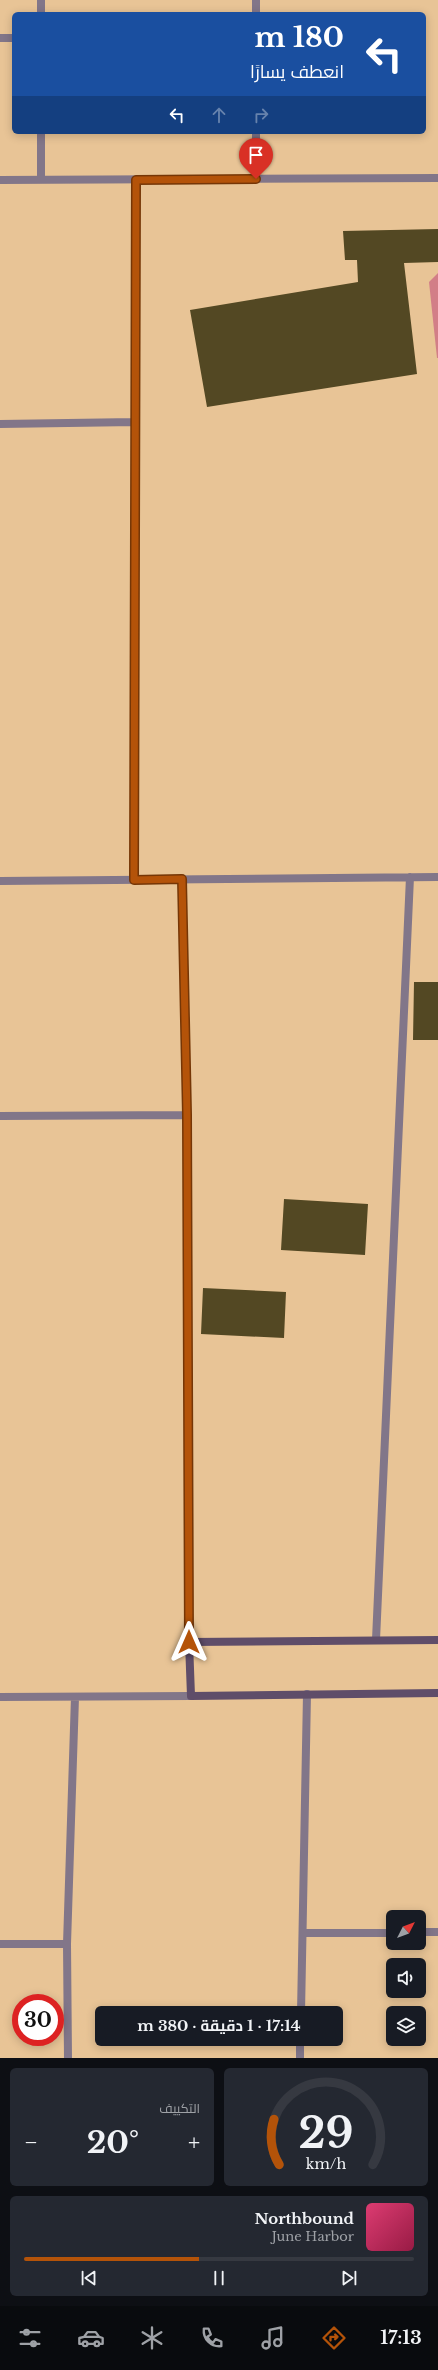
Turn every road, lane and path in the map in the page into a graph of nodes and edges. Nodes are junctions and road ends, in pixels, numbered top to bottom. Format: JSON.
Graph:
{"nodes":[{"id":1,"x":40,"y":0,"type":"edge"},
{"id":2,"x":256,"y":0,"type":"edge"},
{"id":3,"x":40,"y":12,"type":"edge"},
{"id":4,"x":256,"y":12,"type":"edge"},
{"id":5,"x":0,"y":38,"type":"edge"},
{"id":6,"x":12,"y":38,"type":"edge"},
{"id":7,"x":41,"y":134,"type":"edge"},
{"id":8,"x":256,"y":134,"type":"edge"},
{"id":9,"x":438,"y":178,"type":"edge"},
{"id":10,"x":256,"y":179,"type":"junction"},
{"id":11,"x":0,"y":180,"type":"edge"},
{"id":12,"x":41,"y":180,"type":"junction"},
{"id":13,"x":136,"y":180,"type":"junction"},
{"id":14,"x":135,"y":422,"type":"junction"},
{"id":15,"x":0,"y":424,"type":"edge"},
{"id":16,"x":438,"y":877,"type":"edge"},
{"id":17,"x":410,"y":878,"type":"junction"},
{"id":18,"x":182,"y":879,"type":"junction"},
{"id":19,"x":134,"y":880,"type":"junction"},
{"id":20,"x":0,"y":881,"type":"edge"},
{"id":21,"x":187,"y":1115,"type":"junction"},
{"id":22,"x":0,"y":1116,"type":"edge"},
{"id":23,"x":376,"y":1640,"type":"junction"},
{"id":24,"x":438,"y":1640,"type":"edge"},
{"id":25,"x":189,"y":1642,"type":"junction"},
{"id":26,"x":438,"y":1693,"type":"edge"},
{"id":27,"x":307,"y":1694,"type":"junction"},
{"id":28,"x":191,"y":1696,"type":"junction"},
{"id":29,"x":75,"y":1697,"type":"junction"},
{"id":30,"x":0,"y":1698,"type":"edge"},
{"id":31,"x":386,"y":1932,"type":"edge"},
{"id":32,"x":426,"y":1932,"type":"edge"},
{"id":33,"x":438,"y":1932,"type":"edge"},
{"id":34,"x":303,"y":1933,"type":"junction"},
{"id":35,"x":0,"y":1944,"type":"edge"},
{"id":36,"x":67,"y":1944,"type":"junction"},
{"id":37,"x":301,"y":2006,"type":"edge"},
{"id":38,"x":300,"y":2046,"type":"edge"},
{"id":39,"x":68,"y":2058,"type":"edge"},
{"id":40,"x":300,"y":2058,"type":"edge"}],
"edges":[{"from":1,"to":3,"type":"street"},
{"from":2,"to":4,"type":"street"},
{"from":5,"to":6,"type":"street"},
{"from":7,"to":12,"type":"street"},
{"from":8,"to":10,"type":"street"},
{"from":9,"to":10,"type":"street"},
{"from":10,"to":13,"type":"street"},
{"from":11,"to":12,"type":"street"},
{"from":12,"to":13,"type":"street"},
{"from":13,"to":14,"type":"street"},
{"from":14,"to":15,"type":"street"},
{"from":14,"to":19,"type":"street"},
{"from":16,"to":17,"type":"street"},
{"from":17,"to":18,"type":"street"},
{"from":17,"to":23,"type":"street"},
{"from":18,"to":19,"type":"street"},
{"from":18,"to":21,"type":"street"},
{"from":19,"to":20,"type":"street"},
{"from":21,"to":22,"type":"street"},
{"from":21,"to":25,"type":"street"},
{"from":23,"to":24,"type":"street"},
{"from":23,"to":25,"type":"street"},
{"from":25,"to":28,"type":"street"},
{"from":26,"to":27,"type":"street"},
{"from":27,"to":28,"type":"street"},
{"from":27,"to":34,"type":"street"},
{"from":28,"to":29,"type":"street"},
{"from":29,"to":30,"type":"street"},
{"from":29,"to":36,"type":"street"},
{"from":31,"to":34,"type":"street"},
{"from":32,"to":33,"type":"street"},
{"from":34,"to":37,"type":"street"},
{"from":35,"to":36,"type":"street"},
{"from":36,"to":39,"type":"street"},
{"from":38,"to":40,"type":"street"}]}
